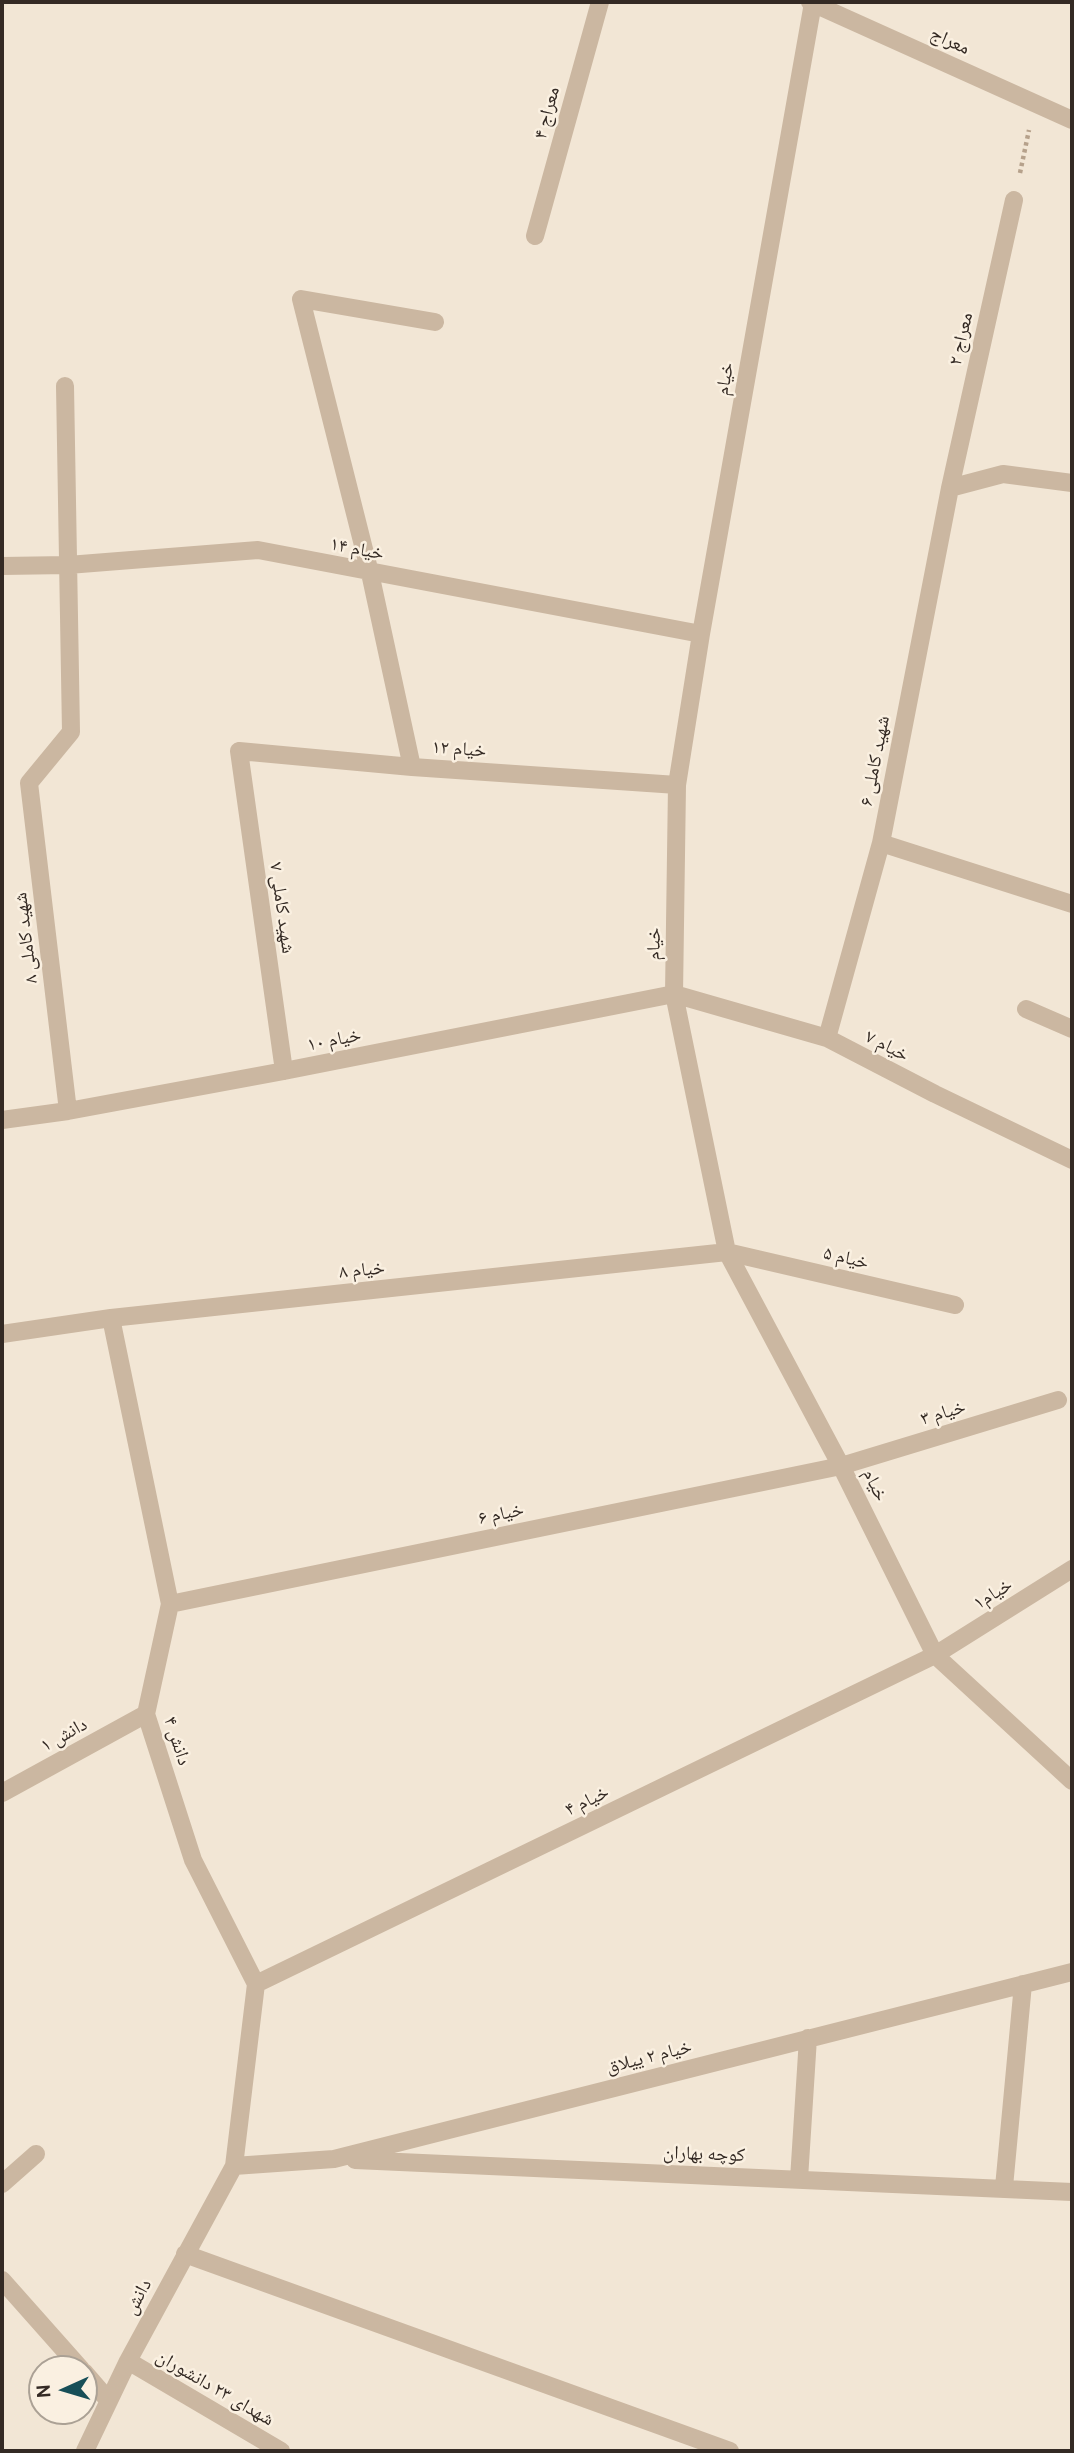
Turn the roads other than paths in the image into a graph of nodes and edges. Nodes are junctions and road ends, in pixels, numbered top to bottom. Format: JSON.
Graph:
{"nodes":[{"id":1,"x":600,"y":2,"type":"edge"},
{"id":2,"x":811,"y":2,"type":"edge"},
{"id":3,"x":1072,"y":120,"type":"edge"},
{"id":4,"x":1014,"y":200,"type":"road end"},
{"id":5,"x":535,"y":236,"type":"dead end"},
{"id":6,"x":435,"y":322,"type":"dead end"},
{"id":7,"x":65,"y":386,"type":"dead end"},
{"id":8,"x":1072,"y":484,"type":"edge"},
{"id":9,"x":950,"y":488,"type":"junction"},
{"id":10,"x":68,"y":565,"type":"junction"},
{"id":11,"x":2,"y":566,"type":"edge"},
{"id":12,"x":370,"y":573,"type":"junction"},
{"id":13,"x":701,"y":634,"type":"junction"},
{"id":14,"x":239,"y":751,"type":"joint"},
{"id":15,"x":412,"y":767,"type":"junction"},
{"id":16,"x":677,"y":785,"type":"junction"},
{"id":17,"x":881,"y":843,"type":"junction"},
{"id":18,"x":1072,"y":904,"type":"edge"},
{"id":19,"x":674,"y":994,"type":"junction"},
{"id":20,"x":1026,"y":1009,"type":"dead end"},
{"id":21,"x":1072,"y":1029,"type":"edge"},
{"id":22,"x":827,"y":1038,"type":"junction"},
{"id":23,"x":284,"y":1071,"type":"junction"},
{"id":24,"x":68,"y":1111,"type":"junction"},
{"id":25,"x":2,"y":1120,"type":"edge"},
{"id":26,"x":1072,"y":1160,"type":"edge"},
{"id":27,"x":727,"y":1252,"type":"junction"},
{"id":28,"x":955,"y":1305,"type":"dead end"},
{"id":29,"x":111,"y":1318,"type":"junction"},
{"id":30,"x":2,"y":1332,"type":"edge"},
{"id":31,"x":1058,"y":1400,"type":"dead end"},
{"id":32,"x":841,"y":1466,"type":"junction"},
{"id":33,"x":1072,"y":1569,"type":"edge"},
{"id":34,"x":170,"y":1604,"type":"junction"},
{"id":35,"x":935,"y":1655,"type":"junction"},
{"id":36,"x":146,"y":1714,"type":"junction"},
{"id":37,"x":1072,"y":1781,"type":"edge"},
{"id":38,"x":2,"y":1793,"type":"edge"},
{"id":39,"x":1072,"y":1972,"type":"edge"},
{"id":40,"x":256,"y":1984,"type":"junction"},
{"id":41,"x":1023,"y":1984,"type":"junction"},
{"id":42,"x":807,"y":2039,"type":"junction"},
{"id":43,"x":36,"y":2154,"type":"dead end"},
{"id":44,"x":334,"y":2159,"type":"junction"},
{"id":45,"x":234,"y":2166,"type":"junction"},
{"id":46,"x":799,"y":2179,"type":"junction"},
{"id":47,"x":2,"y":2184,"type":"edge"},
{"id":48,"x":1004,"y":2187,"type":"junction"},
{"id":49,"x":1072,"y":2192,"type":"edge"},
{"id":50,"x":185,"y":2255,"type":"junction"},
{"id":51,"x":2,"y":2280,"type":"edge"},
{"id":52,"x":69,"y":2355,"type":"edge"},
{"id":53,"x":128,"y":2361,"type":"junction"},
{"id":54,"x":98,"y":2388,"type":"edge"},
{"id":55,"x":109,"y":2400,"type":"junction"},
{"id":56,"x":701,"y":2446,"type":"edge"},
{"id":57,"x":85,"y":2451,"type":"edge"},
{"id":58,"x":281,"y":2451,"type":"edge"},
{"id":59,"x":730,"y":2451,"type":"edge"}],
"edges":[{"from":1,"to":5,"type":"street","name":"معراج ۴"},
{"from":2,"to":3,"type":"street","name":"معراج"},
{"from":2,"to":13,"type":"street","name":"خیام"},
{"from":4,"to":9,"type":"street","name":"معراج ۲"},
{"from":6,"to":12,"type":"street"},
{"from":7,"to":10,"type":"street","name":"شهید کاملی ۸"},
{"from":8,"to":9,"type":"street"},
{"from":9,"to":17,"type":"street","name":"شهید کاملی ۶"},
{"from":10,"to":11,"type":"street","name":"خیام ۱۴"},
{"from":10,"to":12,"type":"street","name":"خیام ۱۴"},
{"from":10,"to":24,"type":"street","name":"شهید کاملی ۸"},
{"from":12,"to":13,"type":"street","name":"خیام ۱۴"},
{"from":12,"to":15,"type":"street"},
{"from":13,"to":16,"type":"street","name":"خیام"},
{"from":14,"to":15,"type":"street","name":"خیام ۱۲"},
{"from":14,"to":23,"type":"street","name":"شهید کاملی ۷"},
{"from":15,"to":16,"type":"street","name":"خیام ۱۲"},
{"from":16,"to":19,"type":"street","name":"خیام"},
{"from":17,"to":18,"type":"street"},
{"from":17,"to":22,"type":"street","name":"شهید کاملی ۶"},
{"from":19,"to":22,"type":"street","name":"خیام ۷"},
{"from":19,"to":23,"type":"street","name":"خیام ۱۰"},
{"from":19,"to":27,"type":"street","name":"خیام"},
{"from":20,"to":21,"type":"street"},
{"from":22,"to":26,"type":"street","name":"خیام ۷"},
{"from":23,"to":24,"type":"street","name":"خیام ۱۰"},
{"from":24,"to":25,"type":"street","name":"خیام ۱۰"},
{"from":27,"to":28,"type":"street","name":"خیام ۵"},
{"from":27,"to":29,"type":"street","name":"خیام ۸"},
{"from":27,"to":32,"type":"street","name":"خیام"},
{"from":29,"to":30,"type":"street","name":"خیام ۸"},
{"from":29,"to":34,"type":"street","name":"دانش ۴"},
{"from":31,"to":32,"type":"street","name":"خیام ۳"},
{"from":32,"to":34,"type":"street","name":"خیام ۶"},
{"from":32,"to":35,"type":"street","name":"خیام"},
{"from":33,"to":35,"type":"street","name":"خیام۱"},
{"from":34,"to":36,"type":"street","name":"دانش ۴"},
{"from":35,"to":37,"type":"street","name":"خیام"},
{"from":35,"to":40,"type":"street","name":"خیام ۴"},
{"from":36,"to":38,"type":"street","name":"دانش ۱"},
{"from":36,"to":40,"type":"street","name":"دانش ۴"},
{"from":39,"to":41,"type":"street","name":"خیام ۲ ییلاق"},
{"from":40,"to":45,"type":"street"},
{"from":41,"to":42,"type":"street","name":"خیام ۲ ییلاق"},
{"from":41,"to":48,"type":"street"},
{"from":42,"to":44,"type":"street","name":"خیام ۲ ییلاق"},
{"from":42,"to":46,"type":"street"},
{"from":43,"to":47,"type":"street"},
{"from":44,"to":45,"type":"street","name":"خیام ۲ ییلاق"},
{"from":44,"to":46,"type":"street","name":"کوچه بهاران"},
{"from":45,"to":50,"type":"street","name":"دانش"},
{"from":46,"to":48,"type":"street","name":"کوچه بهاران"},
{"from":48,"to":49,"type":"street","name":"کوچه بهاران"},
{"from":50,"to":53,"type":"street","name":"دانش"},
{"from":50,"to":56,"type":"street"},
{"from":51,"to":52,"type":"street"},
{"from":53,"to":55,"type":"street","name":"دانش"},
{"from":53,"to":58,"type":"street","name":"شهدای ۲۳ دانشوران"},
{"from":54,"to":55,"type":"street"},
{"from":55,"to":57,"type":"street","name":"دانش"},
{"from":56,"to":59,"type":"street"}]}
